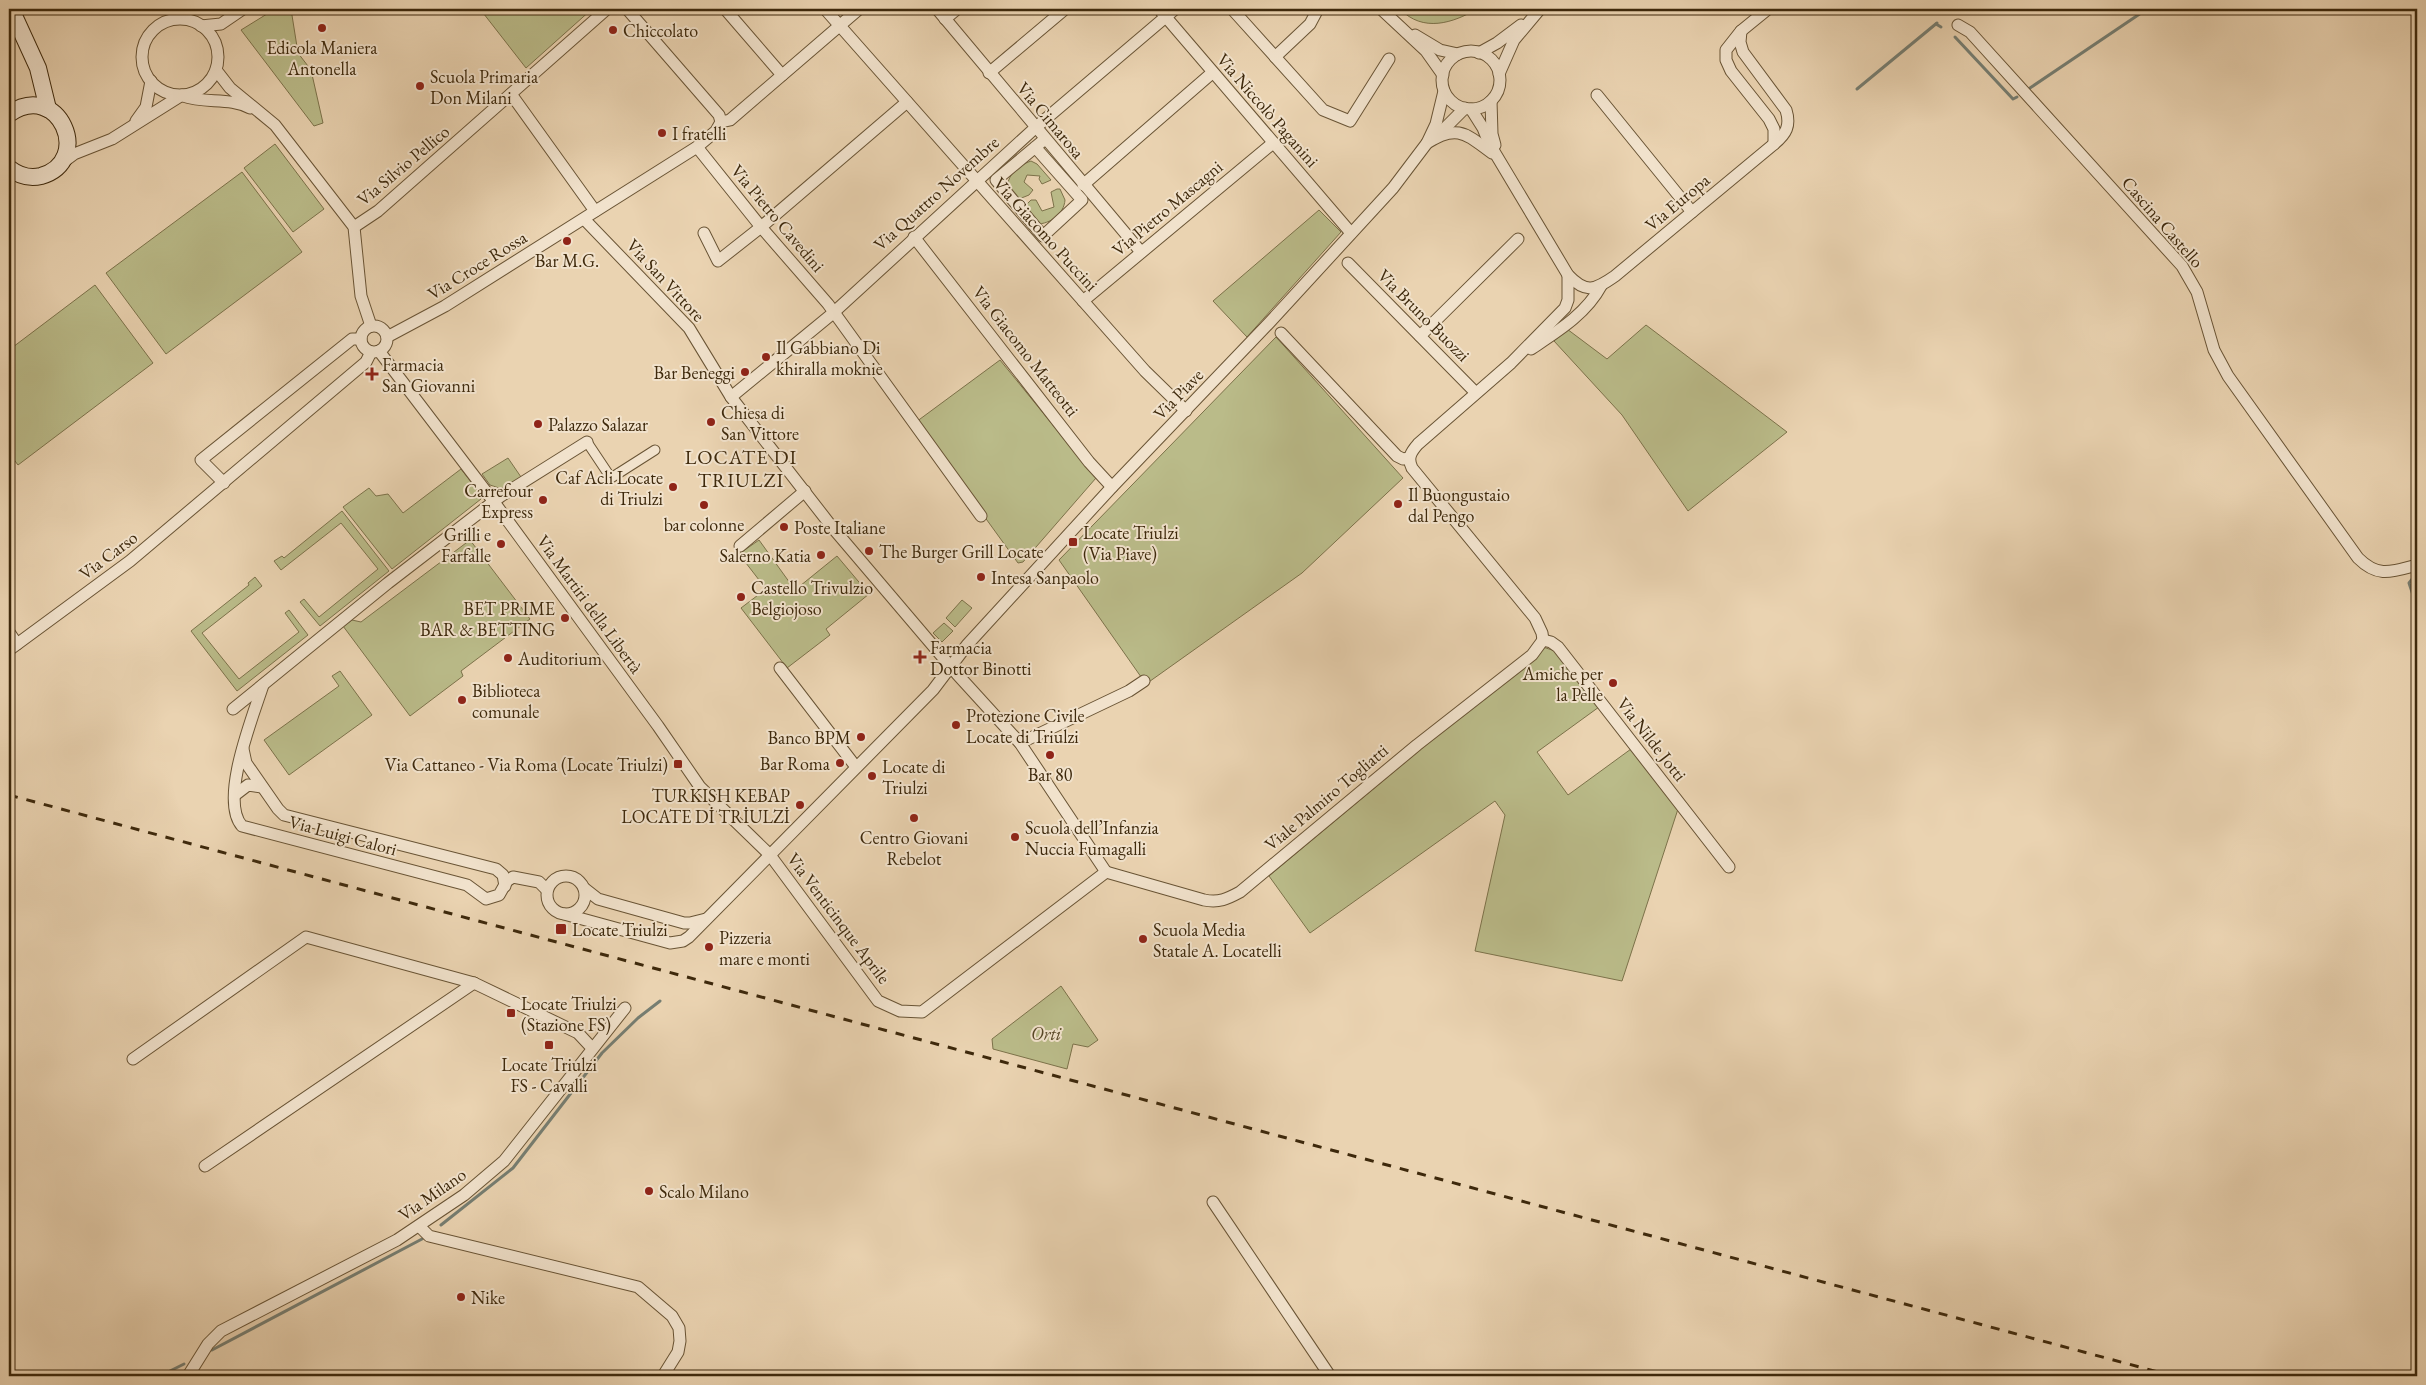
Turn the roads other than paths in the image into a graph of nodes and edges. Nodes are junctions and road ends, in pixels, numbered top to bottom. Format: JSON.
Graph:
{"nodes":[{"id":1,"x":11,"y":9,"type":"edge"},
{"id":2,"x":243,"y":9,"type":"edge"},
{"id":3,"x":607,"y":9,"type":"edge"},
{"id":4,"x":627,"y":9,"type":"edge"},
{"id":5,"x":725,"y":9,"type":"edge"},
{"id":6,"x":825,"y":9,"type":"edge"},
{"id":7,"x":859,"y":9,"type":"edge"},
{"id":8,"x":937,"y":9,"type":"edge"},
{"id":9,"x":957,"y":9,"type":"edge"},
{"id":10,"x":1065,"y":9,"type":"edge"},
{"id":11,"x":1318,"y":9,"type":"edge"},
{"id":12,"x":1768,"y":9,"type":"edge"},
{"id":13,"x":1381,"y":10,"type":"edge"},
{"id":14,"x":1167,"y":11,"type":"edge"},
{"id":15,"x":1239,"y":11,"type":"edge"},
{"id":16,"x":945,"y":19,"type":"junction"},
{"id":17,"x":221,"y":24,"type":"junction"},
{"id":18,"x":1958,"y":24,"type":"dead end"},
{"id":19,"x":201,"y":26,"type":"junction"},
{"id":20,"x":839,"y":26,"type":"junction"},
{"id":21,"x":1741,"y":31,"type":"junction"},
{"id":22,"x":216,"y":44,"type":"junction"},
{"id":23,"x":1479,"y":52,"type":"junction"},
{"id":24,"x":1458,"y":54,"type":"junction"},
{"id":25,"x":1275,"y":57,"type":"junction"},
{"id":26,"x":1389,"y":59,"type":"dead end"},
{"id":27,"x":38,"y":68,"type":"junction"},
{"id":28,"x":216,"y":70,"type":"junction"},
{"id":29,"x":989,"y":73,"type":"junction"},
{"id":30,"x":1212,"y":73,"type":"junction"},
{"id":31,"x":1499,"y":74,"type":"junction"},
{"id":32,"x":782,"y":75,"type":"junction"},
{"id":33,"x":1442,"y":75,"type":"junction"},
{"id":34,"x":151,"y":81,"type":"junction"},
{"id":35,"x":1444,"y":91,"type":"junction"},
{"id":36,"x":511,"y":94,"type":"junction"},
{"id":37,"x":182,"y":95,"type":"junction"},
{"id":38,"x":1597,"y":95,"type":"dead end"},
{"id":39,"x":1491,"y":100,"type":"junction"},
{"id":40,"x":907,"y":102,"type":"junction"},
{"id":41,"x":1468,"y":108,"type":"junction"},
{"id":42,"x":48,"y":109,"type":"junction"},
{"id":43,"x":15,"y":111,"type":"edge"},
{"id":44,"x":260,"y":112,"type":"junction"},
{"id":45,"x":721,"y":122,"type":"junction"},
{"id":46,"x":1035,"y":128,"type":"junction"},
{"id":47,"x":129,"y":129,"type":"junction"},
{"id":48,"x":66,"y":130,"type":"junction"},
{"id":49,"x":1045,"y":139,"type":"junction"},
{"id":50,"x":1431,"y":141,"type":"junction"},
{"id":51,"x":1273,"y":143,"type":"junction"},
{"id":52,"x":1774,"y":144,"type":"junction"},
{"id":53,"x":697,"y":146,"type":"junction"},
{"id":54,"x":1035,"y":147,"type":"junction"},
{"id":55,"x":88,"y":148,"type":"junction"},
{"id":56,"x":1499,"y":158,"type":"junction"},
{"id":57,"x":9,"y":168,"type":"edge"},
{"id":58,"x":55,"y":168,"type":"junction"},
{"id":59,"x":976,"y":181,"type":"junction"},
{"id":60,"x":1085,"y":193,"type":"junction"},
{"id":61,"x":595,"y":211,"type":"junction"},
{"id":62,"x":1692,"y":212,"type":"junction"},
{"id":63,"x":584,"y":219,"type":"junction"},
{"id":64,"x":354,"y":227,"type":"junction"},
{"id":65,"x":761,"y":227,"type":"junction"},
{"id":66,"x":704,"y":233,"type":"dead end"},
{"id":67,"x":1351,"y":233,"type":"junction"},
{"id":68,"x":914,"y":237,"type":"junction"},
{"id":69,"x":1518,"y":239,"type":"dead end"},
{"id":70,"x":1141,"y":252,"type":"junction"},
{"id":71,"x":1348,"y":263,"type":"dead end"},
{"id":72,"x":1568,"y":275,"type":"junction"},
{"id":73,"x":1577,"y":285,"type":"junction"},
{"id":74,"x":1601,"y":286,"type":"junction"},
{"id":75,"x":1083,"y":301,"type":"junction"},
{"id":76,"x":833,"y":311,"type":"junction"},
{"id":77,"x":1569,"y":322,"type":"junction"},
{"id":78,"x":371,"y":326,"type":"junction"},
{"id":79,"x":1281,"y":333,"type":"dead end"},
{"id":80,"x":1420,"y":336,"type":"junction"},
{"id":81,"x":388,"y":337,"type":"junction"},
{"id":82,"x":361,"y":339,"type":"junction"},
{"id":83,"x":375,"y":351,"type":"junction"},
{"id":84,"x":1511,"y":363,"type":"junction"},
{"id":85,"x":1475,"y":392,"type":"junction"},
{"id":86,"x":731,"y":397,"type":"junction"},
{"id":87,"x":1186,"y":411,"type":"junction"},
{"id":88,"x":586,"y":442,"type":"joint"},
{"id":89,"x":655,"y":450,"type":"dead end"},
{"id":90,"x":1409,"y":458,"type":"junction"},
{"id":91,"x":224,"y":483,"type":"junction"},
{"id":92,"x":1112,"y":487,"type":"junction"},
{"id":93,"x":805,"y":491,"type":"junction"},
{"id":94,"x":494,"y":502,"type":"junction"},
{"id":95,"x":981,"y":516,"type":"dead end"},
{"id":96,"x":740,"y":546,"type":"dead end"},
{"id":97,"x":2417,"y":566,"type":"edge"},
{"id":98,"x":9,"y":632,"type":"edge"},
{"id":99,"x":1543,"y":640,"type":"junction"},
{"id":100,"x":13,"y":647,"type":"edge"},
{"id":101,"x":951,"y":666,"type":"junction"},
{"id":102,"x":780,"y":668,"type":"dead end"},
{"id":103,"x":1144,"y":681,"type":"dead end"},
{"id":104,"x":263,"y":686,"type":"junction"},
{"id":105,"x":233,"y":709,"type":"dead end"},
{"id":106,"x":1020,"y":743,"type":"junction"},
{"id":107,"x":242,"y":747,"type":"junction"},
{"id":108,"x":856,"y":767,"type":"junction"},
{"id":109,"x":262,"y":787,"type":"junction"},
{"id":110,"x":235,"y":795,"type":"junction"},
{"id":111,"x":770,"y":855,"type":"junction"},
{"id":112,"x":1729,"y":866,"type":"dead end"},
{"id":113,"x":1106,"y":872,"type":"junction"},
{"id":114,"x":505,"y":886,"type":"junction"},
{"id":115,"x":584,"y":888,"type":"junction"},
{"id":116,"x":547,"y":890,"type":"junction"},
{"id":117,"x":564,"y":914,"type":"junction"},
{"id":118,"x":708,"y":919,"type":"junction"},
{"id":119,"x":474,"y":983,"type":"junction"},
{"id":120,"x":624,"y":1008,"type":"dead end"},
{"id":121,"x":592,"y":1048,"type":"junction"},
{"id":122,"x":133,"y":1059,"type":"dead end"},
{"id":123,"x":205,"y":1166,"type":"dead end"},
{"id":124,"x":1213,"y":1202,"type":"dead end"},
{"id":125,"x":419,"y":1226,"type":"junction"},
{"id":126,"x":208,"y":1344,"type":"junction"},
{"id":127,"x":188,"y":1376,"type":"edge"},
{"id":128,"x":196,"y":1376,"type":"edge"},
{"id":129,"x":663,"y":1376,"type":"edge"},
{"id":130,"x":1330,"y":1376,"type":"edge"}],
"edges":[{"from":1,"to":27,"type":"main road"},
{"from":2,"to":17,"type":"street"},
{"from":3,"to":36,"type":"street","name":"Via Silvio Pellico"},
{"from":4,"to":45,"type":"street"},
{"from":5,"to":32,"type":"street"},
{"from":6,"to":20,"type":"street","name":"Via Giacomo Puccini"},
{"from":7,"to":20,"type":"street","name":"Via Croce Rossa"},
{"from":8,"to":16,"type":"street","name":"Via Cimarosa"},
{"from":9,"to":16,"type":"street"},
{"from":10,"to":29,"type":"street"},
{"from":11,"to":25,"type":"street"},
{"from":12,"to":21,"type":"street"},
{"from":13,"to":24,"type":"street"},
{"from":13,"to":33,"type":"street"},
{"from":14,"to":30,"type":"street","name":"Via Niccolò Paganini"},
{"from":14,"to":46,"type":"street","name":"Via Quattro Novembre"},
{"from":15,"to":25,"type":"street"},
{"from":16,"to":29,"type":"street","name":"Via Cimarosa"},
{"from":17,"to":19,"type":"street"},
{"from":17,"to":22,"type":"street"},
{"from":18,"to":97,"type":"street","name":"Cascina Castello"},
{"from":19,"to":22,"type":"street"},
{"from":19,"to":34,"type":"street"},
{"from":20,"to":32,"type":"street","name":"Via Croce Rossa"},
{"from":20,"to":40,"type":"street","name":"Via Giacomo Puccini"},
{"from":21,"to":52,"type":"street","name":"Via Europa"},
{"from":21,"to":52,"type":"street"},
{"from":22,"to":28,"type":"street"},
{"from":23,"to":24,"type":"street"},
{"from":23,"to":31,"type":"street"},
{"from":23,"to":31,"type":"street"},
{"from":24,"to":33,"type":"street"},
{"from":25,"to":26,"type":"street"},
{"from":27,"to":42,"type":"main road"},
{"from":27,"to":43,"type":"main road"},
{"from":28,"to":37,"type":"street"},
{"from":28,"to":44,"type":"street"},
{"from":29,"to":46,"type":"street","name":"Via Cimarosa"},
{"from":30,"to":51,"type":"street","name":"Via Niccolò Paganini"},
{"from":30,"to":60,"type":"street"},
{"from":31,"to":39,"type":"street"},
{"from":32,"to":45,"type":"street","name":"Via Croce Rossa"},
{"from":33,"to":35,"type":"street","name":"Via Piave"},
{"from":34,"to":37,"type":"street"},
{"from":34,"to":47,"type":"street"},
{"from":35,"to":41,"type":"street"},
{"from":35,"to":50,"type":"street","name":"Via Piave"},
{"from":36,"to":61,"type":"street"},
{"from":36,"to":64,"type":"street","name":"Via Silvio Pellico"},
{"from":37,"to":44,"type":"street"},
{"from":37,"to":47,"type":"street"},
{"from":38,"to":62,"type":"street"},
{"from":39,"to":41,"type":"street"},
{"from":39,"to":56,"type":"street"},
{"from":40,"to":59,"type":"street","name":"Via Giacomo Puccini"},
{"from":40,"to":65,"type":"street"},
{"from":41,"to":50,"type":"street"},
{"from":41,"to":56,"type":"street"},
{"from":42,"to":43,"type":"main road"},
{"from":42,"to":48,"type":"main road"},
{"from":44,"to":64,"type":"street"},
{"from":45,"to":53,"type":"street","name":"Via Croce Rossa"},
{"from":46,"to":49,"type":"street","name":"Via Cimarosa"},
{"from":46,"to":59,"type":"street","name":"Via Quattro Novembre"},
{"from":47,"to":55,"type":"street"},
{"from":48,"to":55,"type":"street"},
{"from":48,"to":58,"type":"main road"},
{"from":49,"to":54,"type":"street"},
{"from":49,"to":60,"type":"street","name":"Via Cimarosa"},
{"from":50,"to":56,"type":"street"},
{"from":50,"to":67,"type":"street","name":"Via Piave"},
{"from":51,"to":67,"type":"street","name":"Via Niccolò Paganini"},
{"from":51,"to":70,"type":"street","name":"Via Pietro Mascagni"},
{"from":52,"to":62,"type":"street","name":"Via Europa"},
{"from":53,"to":61,"type":"street","name":"Via Croce Rossa"},
{"from":53,"to":65,"type":"street","name":"Via Pietro Cavedini"},
{"from":54,"to":60,"type":"street"},
{"from":54,"to":60,"type":"street"},
{"from":55,"to":58,"type":"street"},
{"from":56,"to":72,"type":"street"},
{"from":57,"to":58,"type":"main road"},
{"from":59,"to":68,"type":"street","name":"Via Quattro Novembre"},
{"from":59,"to":75,"type":"street","name":"Via Giacomo Puccini"},
{"from":60,"to":70,"type":"street","name":"Via Cimarosa"},
{"from":61,"to":63,"type":"street","name":"Via Croce Rossa"},
{"from":62,"to":74,"type":"street","name":"Via Europa"},
{"from":63,"to":81,"type":"street","name":"Via Croce Rossa"},
{"from":63,"to":86,"type":"street","name":"Via San Vittore"},
{"from":64,"to":78,"type":"street"},
{"from":65,"to":66,"type":"street"},
{"from":65,"to":76,"type":"street","name":"Via Pietro Cavedini"},
{"from":67,"to":87,"type":"street","name":"Via Piave"},
{"from":68,"to":76,"type":"street","name":"Via Quattro Novembre"},
{"from":68,"to":92,"type":"street","name":"Via Giacomo Matteotti"},
{"from":69,"to":80,"type":"street"},
{"from":70,"to":75,"type":"street","name":"Via Pietro Mascagni"},
{"from":71,"to":80,"type":"street","name":"Via Bruno Buozzi"},
{"from":72,"to":73,"type":"street"},
{"from":72,"to":84,"type":"street"},
{"from":73,"to":74,"type":"street"},
{"from":73,"to":77,"type":"street"},
{"from":74,"to":77,"type":"street","name":"Via Europa"},
{"from":75,"to":87,"type":"street","name":"Via Giacomo Puccini"},
{"from":76,"to":86,"type":"street","name":"Via Quattro Novembre"},
{"from":76,"to":95,"type":"street","name":"Via Pietro Cavedini"},
{"from":77,"to":84,"type":"street","name":"Via Europa"},
{"from":78,"to":81,"type":"street"},
{"from":78,"to":82,"type":"street"},
{"from":79,"to":90,"type":"street"},
{"from":80,"to":85,"type":"street","name":"Via Bruno Buozzi"},
{"from":81,"to":83,"type":"street"},
{"from":82,"to":83,"type":"street"},
{"from":82,"to":91,"type":"street"},
{"from":83,"to":91,"type":"street","name":"Via Carso"},
{"from":83,"to":94,"type":"street","name":"Via Martiri della Libertà"},
{"from":84,"to":85,"type":"street"},
{"from":85,"to":90,"type":"street"},
{"from":86,"to":93,"type":"street","name":"Via San Vittore"},
{"from":87,"to":92,"type":"street","name":"Via Piave"},
{"from":88,"to":89,"type":"street"},
{"from":88,"to":94,"type":"street"},
{"from":90,"to":99,"type":"street"},
{"from":91,"to":100,"type":"street","name":"Via Carso"},
{"from":92,"to":101,"type":"street","name":"Via Piave"},
{"from":93,"to":96,"type":"street"},
{"from":93,"to":101,"type":"street","name":"Via San Vittore"},
{"from":94,"to":104,"type":"street"},
{"from":94,"to":111,"type":"street","name":"Via Martiri della Libertà"},
{"from":98,"to":100,"type":"street"},
{"from":99,"to":112,"type":"street","name":"Via Nilde Jotti"},
{"from":99,"to":113,"type":"street","name":"Viale Palmiro Togliatti"},
{"from":101,"to":106,"type":"street","name":"Via San Vittore"},
{"from":101,"to":108,"type":"street","name":"Via Piave"},
{"from":102,"to":108,"type":"street"},
{"from":103,"to":106,"type":"street"},
{"from":104,"to":105,"type":"street"},
{"from":104,"to":107,"type":"street","name":"Via Luigi Calori"},
{"from":106,"to":113,"type":"street","name":"Via San Vittore"},
{"from":107,"to":109,"type":"street","name":"Via Luigi Calori"},
{"from":107,"to":110,"type":"street","name":"Via Luigi Calori"},
{"from":108,"to":111,"type":"street","name":"Via Piave"},
{"from":109,"to":110,"type":"street"},
{"from":109,"to":114,"type":"street","name":"Via Luigi Calori"},
{"from":110,"to":114,"type":"street","name":"Via Luigi Calori"},
{"from":111,"to":113,"type":"street","name":"Via Venticinque Aprile"},
{"from":111,"to":118,"type":"street","name":"Via Piave"},
{"from":114,"to":116,"type":"street","name":"Via Luigi Calori"},
{"from":115,"to":116,"type":"street"},
{"from":115,"to":117,"type":"street"},
{"from":115,"to":118,"type":"street"},
{"from":116,"to":117,"type":"street"},
{"from":117,"to":118,"type":"street"},
{"from":119,"to":121,"type":"street"},
{"from":119,"to":122,"type":"street"},
{"from":119,"to":123,"type":"street"},
{"from":120,"to":121,"type":"street","name":"Via Milano"},
{"from":121,"to":125,"type":"street","name":"Via Milano"},
{"from":124,"to":130,"type":"street"},
{"from":125,"to":126,"type":"street","name":"Via Milano"},
{"from":125,"to":129,"type":"street"},
{"from":126,"to":127,"type":"street"},
{"from":126,"to":128,"type":"street"}]}
